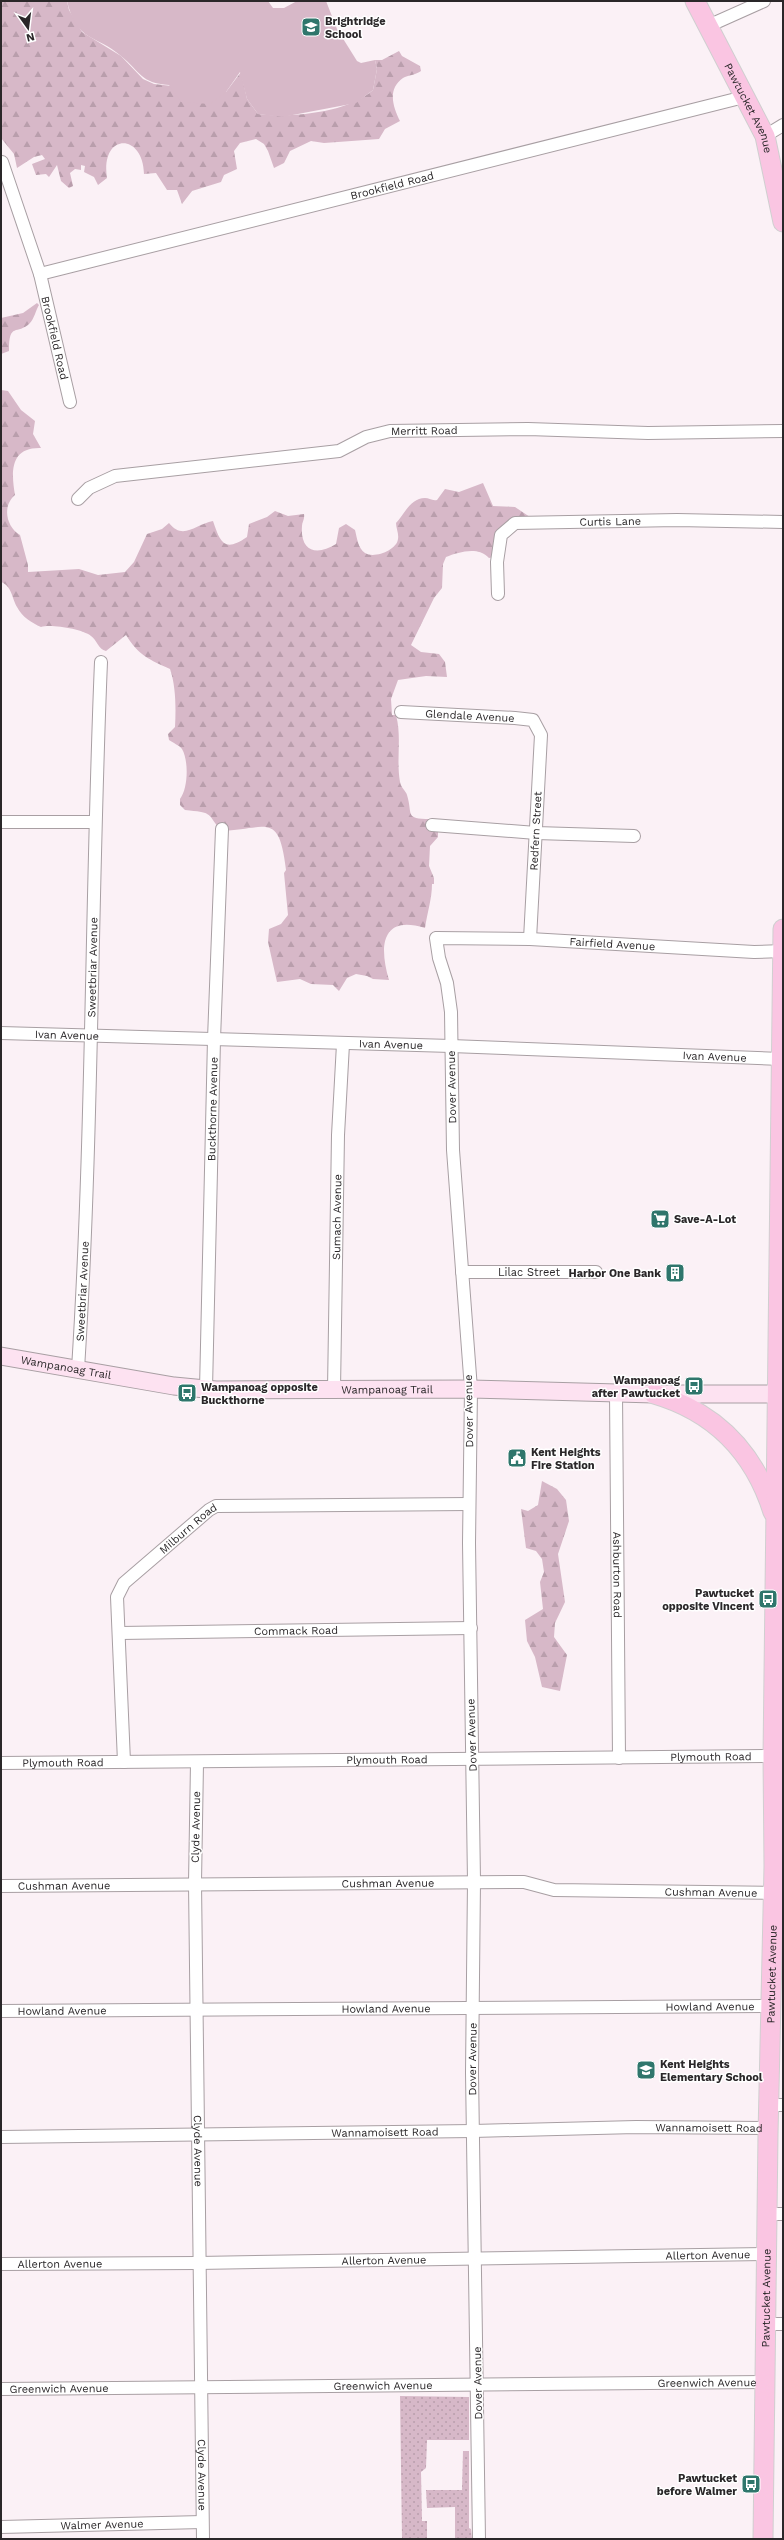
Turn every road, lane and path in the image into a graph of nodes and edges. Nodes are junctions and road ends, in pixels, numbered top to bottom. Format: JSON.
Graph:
{"nodes":[{"id":1,"x":694,"y":1,"type":"edge"},
{"id":2,"x":764,"y":1,"type":"edge"},
{"id":3,"x":708,"y":26,"type":"junction"},
{"id":4,"x":744,"y":97,"type":"junction"},
{"id":5,"x":783,"y":125,"type":"edge"},
{"id":6,"x":765,"y":136,"type":"junction"},
{"id":7,"x":2,"y":162,"type":"edge"},
{"id":8,"x":783,"y":170,"type":"edge"},
{"id":9,"x":783,"y":222,"type":"edge"},
{"id":10,"x":40,"y":274,"type":"junction"},
{"id":11,"x":70,"y":402,"type":"dead end"},
{"id":12,"x":783,"y":431,"type":"edge"},
{"id":13,"x":78,"y":499,"type":"dead end"},
{"id":14,"x":783,"y":522,"type":"edge"},
{"id":15,"x":498,"y":594,"type":"dead end"},
{"id":16,"x":101,"y":662,"type":"dead end"},
{"id":17,"x":401,"y":712,"type":"dead end"},
{"id":18,"x":536,"y":724,"type":"joint"},
{"id":19,"x":1,"y":822,"type":"edge"},
{"id":20,"x":94,"y":822,"type":"junction"},
{"id":21,"x":432,"y":825,"type":"dead end"},
{"id":22,"x":222,"y":829,"type":"dead end"},
{"id":23,"x":536,"y":832,"type":"junction"},
{"id":24,"x":634,"y":836,"type":"dead end"},
{"id":25,"x":783,"y":929,"type":"edge"},
{"id":26,"x":441,"y":938,"type":"joint"},
{"id":27,"x":530,"y":939,"type":"junction"},
{"id":28,"x":783,"y":951,"type":"edge"},
{"id":29,"x":783,"y":970,"type":"edge"},
{"id":30,"x":1,"y":1034,"type":"edge"},
{"id":31,"x":90,"y":1036,"type":"junction"},
{"id":32,"x":214,"y":1039,"type":"junction"},
{"id":33,"x":343,"y":1044,"type":"junction"},
{"id":34,"x":451,"y":1046,"type":"junction"},
{"id":35,"x":781,"y":1060,"type":"junction"},
{"id":36,"x":782,"y":1090,"type":"edge"},
{"id":37,"x":781,"y":1216,"type":"edge"},
{"id":38,"x":462,"y":1272,"type":"junction"},
{"id":39,"x":596,"y":1272,"type":"dead end"},
{"id":40,"x":781,"y":1344,"type":"edge"},
{"id":41,"x":1,"y":1356,"type":"edge"},
{"id":42,"x":78,"y":1369,"type":"junction"},
{"id":43,"x":206,"y":1389,"type":"junction"},
{"id":44,"x":471,"y":1389,"type":"junction"},
{"id":45,"x":334,"y":1390,"type":"junction"},
{"id":46,"x":616,"y":1393,"type":"junction"},
{"id":47,"x":654,"y":1394,"type":"junction"},
{"id":48,"x":777,"y":1394,"type":"junction"},
{"id":49,"x":781,"y":1470,"type":"edge"},
{"id":50,"x":469,"y":1504,"type":"junction"},
{"id":51,"x":777,"y":1524,"type":"junction"},
{"id":52,"x":779,"y":1608,"type":"edge"},
{"id":53,"x":471,"y":1628,"type":"junction"},
{"id":54,"x":120,"y":1633,"type":"junction"},
{"id":55,"x":777,"y":1745,"type":"edge"},
{"id":56,"x":619,"y":1758,"type":"junction"},
{"id":57,"x":473,"y":1759,"type":"junction"},
{"id":58,"x":124,"y":1762,"type":"junction"},
{"id":59,"x":1,"y":1763,"type":"edge"},
{"id":60,"x":197,"y":1763,"type":"junction"},
{"id":61,"x":474,"y":1882,"type":"junction"},
{"id":62,"x":195,"y":1883,"type":"junction"},
{"id":63,"x":1,"y":1886,"type":"edge"},
{"id":64,"x":774,"y":1893,"type":"junction"},
{"id":65,"x":775,"y":1999,"type":"edge"},
{"id":66,"x":472,"y":2006,"type":"junction"},
{"id":67,"x":198,"y":2009,"type":"junction"},
{"id":68,"x":1,"y":2011,"type":"edge"},
{"id":69,"x":776,"y":2105,"type":"edge"},
{"id":70,"x":768,"y":2128,"type":"junction"},
{"id":71,"x":473,"y":2131,"type":"junction"},
{"id":72,"x":198,"y":2135,"type":"junction"},
{"id":73,"x":1,"y":2137,"type":"edge"},
{"id":74,"x":775,"y":2214,"type":"edge"},
{"id":75,"x":766,"y":2254,"type":"junction"},
{"id":76,"x":475,"y":2259,"type":"junction"},
{"id":77,"x":198,"y":2263,"type":"junction"},
{"id":78,"x":1,"y":2264,"type":"edge"},
{"id":79,"x":775,"y":2324,"type":"edge"},
{"id":80,"x":766,"y":2382,"type":"junction"},
{"id":81,"x":478,"y":2384,"type":"junction"},
{"id":82,"x":200,"y":2388,"type":"junction"},
{"id":83,"x":1,"y":2389,"type":"edge"},
{"id":84,"x":202,"y":2522,"type":"junction"},
{"id":85,"x":1,"y":2527,"type":"edge"},
{"id":86,"x":203,"y":2539,"type":"edge"},
{"id":87,"x":479,"y":2539,"type":"edge"},
{"id":88,"x":763,"y":2539,"type":"edge"}],
"edges":[{"from":1,"to":3,"type":"main road","name":"Pawtucket Avenue"},
{"from":2,"to":3,"type":"street"},
{"from":3,"to":4,"type":"main road","name":"Pawtucket Avenue"},
{"from":4,"to":6,"type":"main road","name":"Pawtucket Avenue"},
{"from":4,"to":10,"type":"street","name":"Brookfield Road"},
{"from":5,"to":6,"type":"street"},
{"from":6,"to":8,"type":"main road"},
{"from":6,"to":9,"type":"main road","name":"Pawtucket Avenue"},
{"from":7,"to":10,"type":"street","name":"Brookfield Road"},
{"from":10,"to":11,"type":"street","name":"Brookfield Road"},
{"from":12,"to":13,"type":"street","name":"Merritt Road"},
{"from":14,"to":15,"type":"street","name":"Curtis Lane"},
{"from":16,"to":20,"type":"street","name":"Sweetbriar Avenue"},
{"from":17,"to":18,"type":"street","name":"Glendale Avenue"},
{"from":18,"to":23,"type":"street","name":"Redfern Street"},
{"from":19,"to":20,"type":"street"},
{"from":20,"to":31,"type":"street","name":"Sweetbriar Avenue"},
{"from":21,"to":23,"type":"street"},
{"from":22,"to":32,"type":"street","name":"Buckthorne Avenue"},
{"from":23,"to":24,"type":"street"},
{"from":23,"to":27,"type":"street","name":"Redfern Street"},
{"from":25,"to":28,"type":"main road","name":"Pawtucket Avenue"},
{"from":26,"to":27,"type":"street","name":"Fairfield Avenue"},
{"from":26,"to":34,"type":"street","name":"Dover Avenue"},
{"from":27,"to":28,"type":"street","name":"Fairfield Avenue"},
{"from":28,"to":29,"type":"main road","name":"Pawtucket Avenue"},
{"from":29,"to":35,"type":"main road","name":"Pawtucket Avenue"},
{"from":30,"to":31,"type":"street","name":"Ivan Avenue"},
{"from":31,"to":32,"type":"street","name":"Ivan Avenue"},
{"from":31,"to":42,"type":"street","name":"Sweetbriar Avenue"},
{"from":32,"to":33,"type":"street","name":"Ivan Avenue"},
{"from":32,"to":43,"type":"street","name":"Buckthorne Avenue"},
{"from":33,"to":34,"type":"street","name":"Ivan Avenue"},
{"from":33,"to":45,"type":"street","name":"Sumach Avenue"},
{"from":34,"to":35,"type":"street","name":"Ivan Avenue"},
{"from":34,"to":38,"type":"street","name":"Dover Avenue"},
{"from":35,"to":36,"type":"main road","name":"Pawtucket Avenue"},
{"from":36,"to":37,"type":"main road","name":"Pawtucket Avenue"},
{"from":37,"to":40,"type":"main road","name":"Pawtucket Avenue"},
{"from":38,"to":39,"type":"street","name":"Lilac Street"},
{"from":38,"to":44,"type":"street","name":"Dover Avenue"},
{"from":40,"to":48,"type":"main road","name":"Pawtucket Avenue"},
{"from":41,"to":42,"type":"main road","name":"Wampanoag Trail"},
{"from":42,"to":43,"type":"main road","name":"Wampanoag Trail"},
{"from":43,"to":45,"type":"main road","name":"Wampanoag Trail"},
{"from":44,"to":45,"type":"main road","name":"Wampanoag Trail"},
{"from":44,"to":46,"type":"main road","name":"Wampanoag Trail"},
{"from":44,"to":50,"type":"street","name":"Dover Avenue"},
{"from":46,"to":47,"type":"main road","name":"Wampanoag Trail"},
{"from":46,"to":56,"type":"street","name":"Ashburton Road"},
{"from":47,"to":48,"type":"main road","name":"Wampanoag Trail"},
{"from":47,"to":51,"type":"main road"},
{"from":48,"to":49,"type":"main road","name":"Pawtucket Avenue"},
{"from":49,"to":51,"type":"main road","name":"Pawtucket Avenue"},
{"from":50,"to":53,"type":"street","name":"Dover Avenue"},
{"from":50,"to":54,"type":"street","name":"Milburn Road"},
{"from":51,"to":52,"type":"main road","name":"Pawtucket Avenue"},
{"from":52,"to":55,"type":"main road","name":"Pawtucket Avenue"},
{"from":53,"to":54,"type":"street","name":"Commack Road"},
{"from":53,"to":57,"type":"street","name":"Dover Avenue"},
{"from":54,"to":58,"type":"street","name":"Milburn Road"},
{"from":55,"to":56,"type":"street","name":"Plymouth Road"},
{"from":55,"to":64,"type":"main road","name":"Pawtucket Avenue"},
{"from":56,"to":57,"type":"street","name":"Plymouth Road"},
{"from":57,"to":60,"type":"street","name":"Plymouth Road"},
{"from":57,"to":61,"type":"street","name":"Dover Avenue"},
{"from":58,"to":59,"type":"street","name":"Plymouth Road"},
{"from":58,"to":60,"type":"street","name":"Plymouth Road"},
{"from":60,"to":62,"type":"street","name":"Clyde Avenue"},
{"from":61,"to":62,"type":"street","name":"Cushman Avenue"},
{"from":61,"to":64,"type":"street","name":"Cushman Avenue"},
{"from":61,"to":66,"type":"street","name":"Dover Avenue"},
{"from":62,"to":63,"type":"street","name":"Cushman Avenue"},
{"from":62,"to":67,"type":"street","name":"Clyde Avenue"},
{"from":64,"to":65,"type":"main road","name":"Pawtucket Avenue"},
{"from":65,"to":66,"type":"street","name":"Howland Avenue"},
{"from":65,"to":69,"type":"main road","name":"Pawtucket Avenue"},
{"from":66,"to":67,"type":"street","name":"Howland Avenue"},
{"from":66,"to":71,"type":"street","name":"Dover Avenue"},
{"from":67,"to":68,"type":"street","name":"Howland Avenue"},
{"from":67,"to":72,"type":"street","name":"Clyde Avenue"},
{"from":69,"to":70,"type":"main road","name":"Pawtucket Avenue"},
{"from":70,"to":71,"type":"street","name":"Wannamoisett Road"},
{"from":70,"to":74,"type":"main road","name":"Pawtucket Avenue"},
{"from":71,"to":72,"type":"street","name":"Wannamoisett Road"},
{"from":71,"to":76,"type":"street","name":"Dover Avenue"},
{"from":72,"to":73,"type":"street","name":"Wannamoisett Road"},
{"from":72,"to":77,"type":"street","name":"Clyde Avenue"},
{"from":74,"to":75,"type":"main road","name":"Pawtucket Avenue"},
{"from":75,"to":76,"type":"street","name":"Allerton Avenue"},
{"from":75,"to":79,"type":"main road","name":"Pawtucket Avenue"},
{"from":76,"to":77,"type":"street","name":"Allerton Avenue"},
{"from":76,"to":81,"type":"street","name":"Dover Avenue"},
{"from":77,"to":78,"type":"street","name":"Allerton Avenue"},
{"from":77,"to":82,"type":"street","name":"Clyde Avenue"},
{"from":79,"to":80,"type":"main road","name":"Pawtucket Avenue"},
{"from":80,"to":81,"type":"street","name":"Greenwich Avenue"},
{"from":80,"to":88,"type":"main road","name":"Pawtucket Avenue"},
{"from":81,"to":82,"type":"street","name":"Greenwich Avenue"},
{"from":81,"to":87,"type":"street","name":"Dover Avenue"},
{"from":82,"to":83,"type":"street","name":"Greenwich Avenue"},
{"from":82,"to":84,"type":"street","name":"Clyde Avenue"},
{"from":84,"to":85,"type":"street","name":"Walmer Avenue"},
{"from":84,"to":86,"type":"street","name":"Clyde Avenue"}]}
